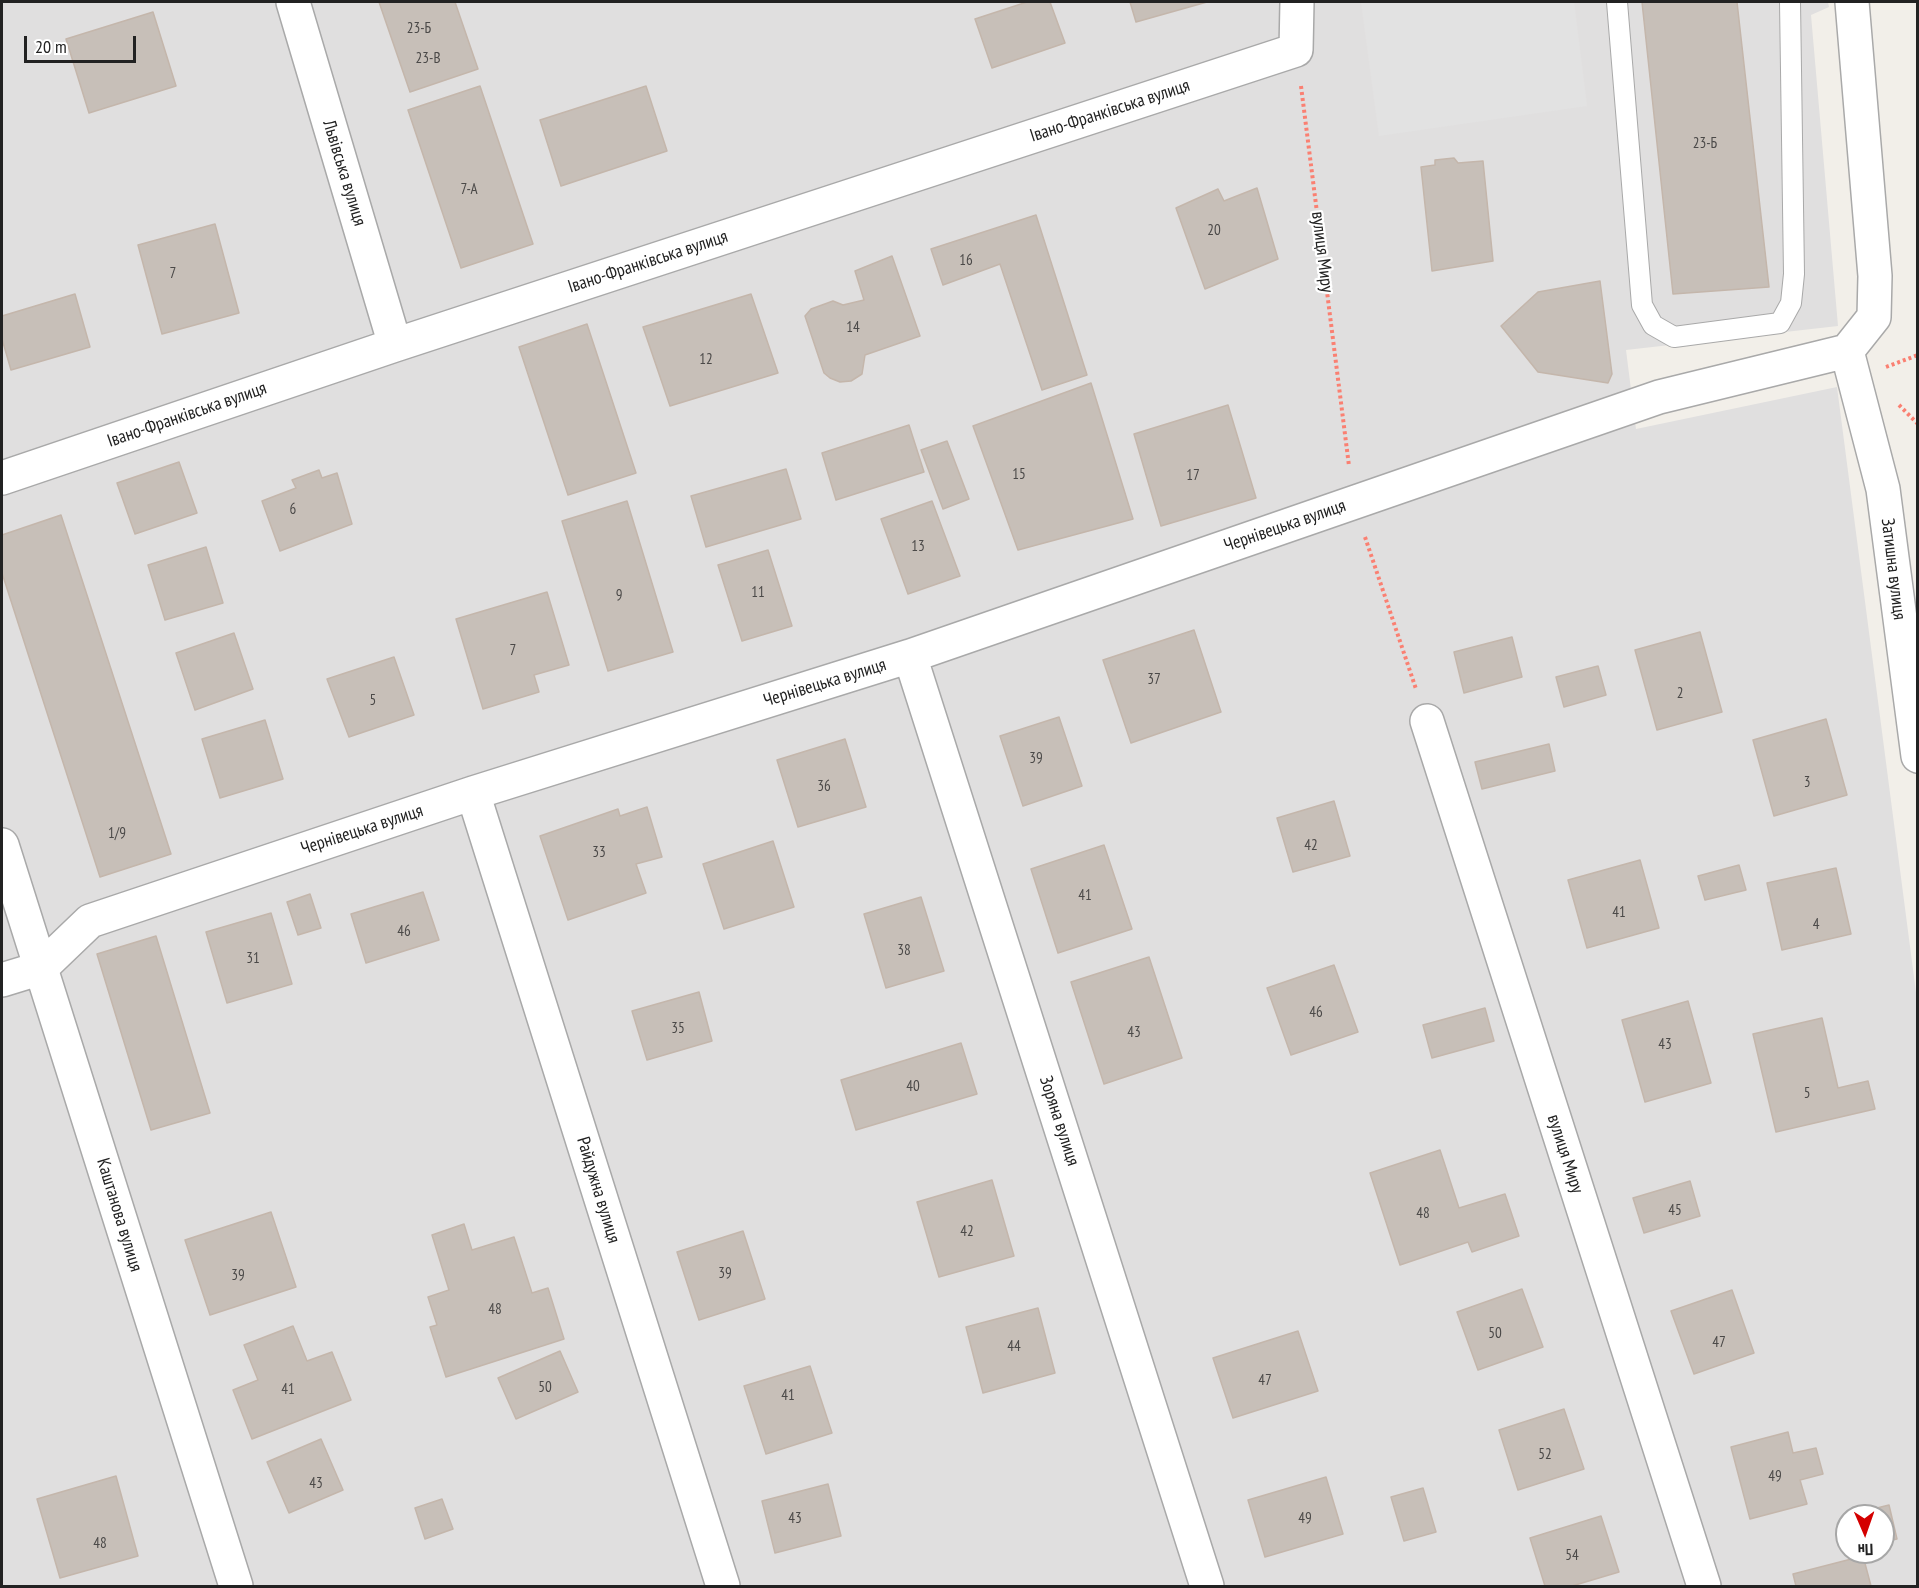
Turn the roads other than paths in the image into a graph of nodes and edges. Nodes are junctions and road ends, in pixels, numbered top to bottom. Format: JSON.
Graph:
{"nodes":[{"id":1,"x":292,"y":2,"type":"edge"},
{"id":2,"x":1297,"y":2,"type":"edge"},
{"id":3,"x":1617,"y":2,"type":"edge"},
{"id":4,"x":1790,"y":2,"type":"edge"},
{"id":5,"x":1852,"y":2,"type":"edge"},
{"id":6,"x":395,"y":345,"type":"junction"},
{"id":7,"x":1847,"y":351,"type":"junction"},
{"id":8,"x":2,"y":477,"type":"edge"},
{"id":9,"x":910,"y":656,"type":"junction"},
{"id":10,"x":1427,"y":721,"type":"road end"},
{"id":11,"x":1917,"y":756,"type":"edge"},
{"id":12,"x":473,"y":793,"type":"junction"},
{"id":13,"x":2,"y":844,"type":"edge"},
{"id":14,"x":41,"y":968,"type":"junction"},
{"id":15,"x":2,"y":980,"type":"edge"},
{"id":16,"x":236,"y":1587,"type":"edge"},
{"id":17,"x":723,"y":1587,"type":"edge"},
{"id":18,"x":1207,"y":1587,"type":"edge"},
{"id":19,"x":1704,"y":1587,"type":"edge"}],
"edges":[{"from":1,"to":6,"type":"street","name":"Львівська вулиця"},
{"from":2,"to":6,"type":"street","name":"Івано-Франківська вулиця"},
{"from":3,"to":4,"type":"lane"},
{"from":5,"to":7,"type":"street"},
{"from":6,"to":8,"type":"street","name":"Івано-Франківська вулиця"},
{"from":7,"to":9,"type":"street","name":"Чернівецька вулиця"},
{"from":7,"to":11,"type":"street","name":"Затишна вулиця"},
{"from":9,"to":12,"type":"street","name":"Чернівецька вулиця"},
{"from":9,"to":18,"type":"street","name":"Зоряна вулиця"},
{"from":10,"to":19,"type":"street","name":"вулиця Миру"},
{"from":12,"to":14,"type":"street","name":"Чернівецька вулиця"},
{"from":12,"to":17,"type":"street","name":"Райдужна вулиця"},
{"from":13,"to":14,"type":"street","name":"Каштанова вулиця"},
{"from":14,"to":15,"type":"street","name":"Чернівецька вулиця"},
{"from":14,"to":16,"type":"street","name":"Каштанова вулиця"}]}
